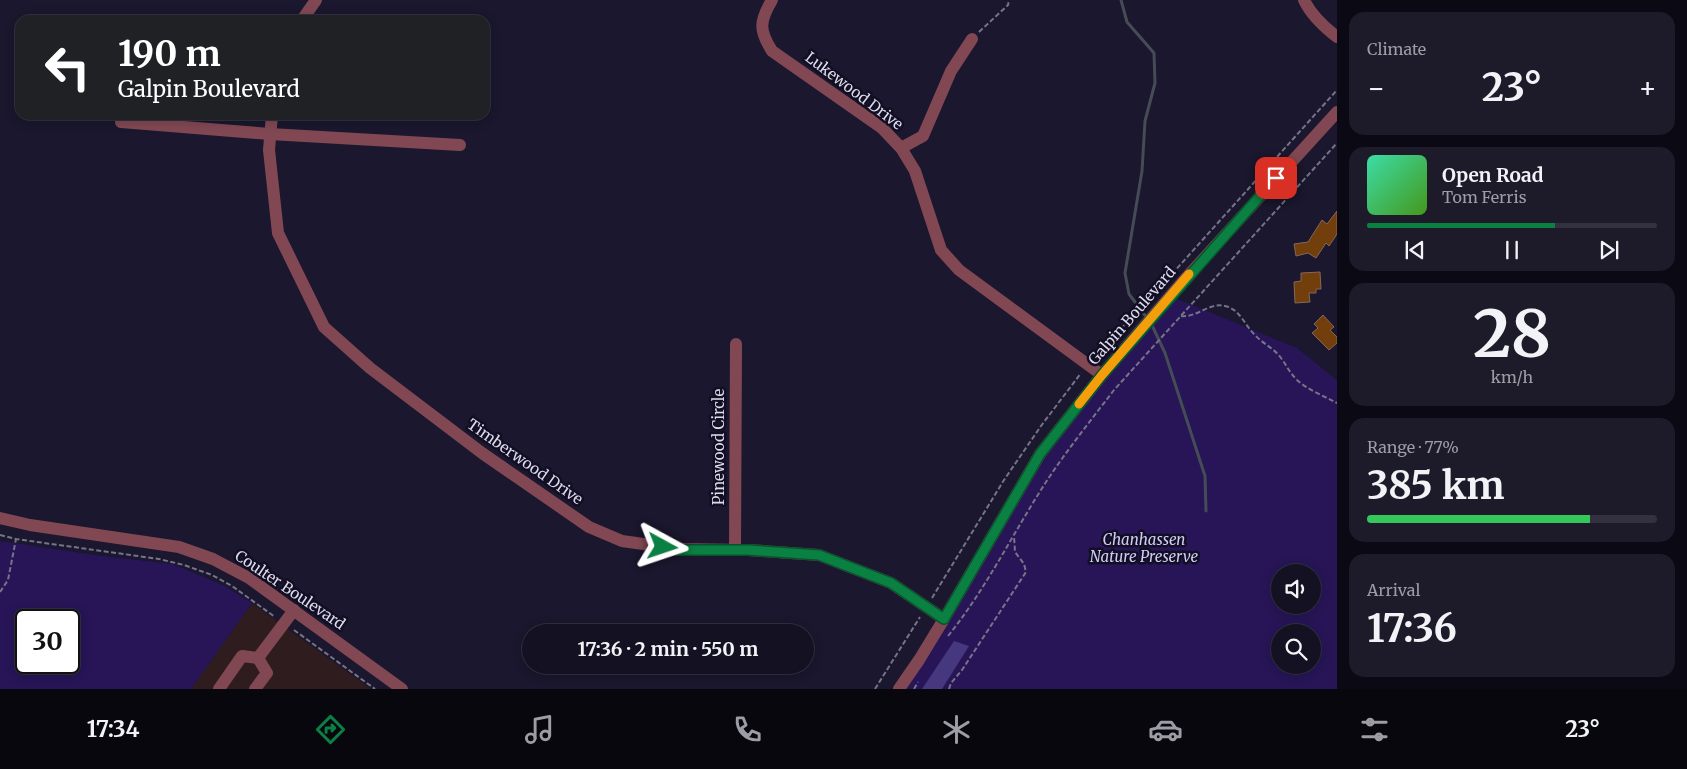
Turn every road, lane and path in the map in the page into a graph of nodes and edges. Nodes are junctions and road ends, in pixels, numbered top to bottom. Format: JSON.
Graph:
{"nodes":[{"id":1,"x":316,"y":0,"type":"edge"},
{"id":2,"x":772,"y":0,"type":"edge"},
{"id":3,"x":1009,"y":0,"type":"edge"},
{"id":4,"x":1304,"y":0,"type":"edge"},
{"id":5,"x":306,"y":15,"type":"edge"},
{"id":6,"x":1337,"y":37,"type":"edge"},
{"id":7,"x":972,"y":39,"type":"joint"},
{"id":8,"x":1337,"y":112,"type":"edge"},
{"id":9,"x":271,"y":120,"type":"edge"},
{"id":10,"x":121,"y":122,"type":"dead end"},
{"id":11,"x":270,"y":134,"type":"junction"},
{"id":12,"x":1337,"y":142,"type":"edge"},
{"id":13,"x":460,"y":145,"type":"dead end"},
{"id":14,"x":902,"y":148,"type":"junction"},
{"id":15,"x":1181,"y":316,"type":"junction"},
{"id":16,"x":736,"y":344,"type":"dead end"},
{"id":17,"x":1102,"y":375,"type":"junction"},
{"id":18,"x":1337,"y":403,"type":"edge"},
{"id":19,"x":0,"y":518,"type":"edge"},
{"id":20,"x":0,"y":535,"type":"edge"},
{"id":21,"x":1014,"y":535,"type":"junction"},
{"id":22,"x":16,"y":540,"type":"junction"},
{"id":23,"x":735,"y":550,"type":"junction"},
{"id":24,"x":0,"y":592,"type":"edge"},
{"id":25,"x":294,"y":610,"type":"junction"},
{"id":26,"x":944,"y":619,"type":"junction"},
{"id":27,"x":284,"y":623,"type":"junction"},
{"id":28,"x":947,"y":637,"type":"dead end"},
{"id":29,"x":258,"y":658,"type":"junction"},
{"id":30,"x":919,"y":681,"type":"dead end"},
{"id":31,"x":219,"y":689,"type":"edge"},
{"id":32,"x":255,"y":689,"type":"edge"},
{"id":33,"x":375,"y":689,"type":"edge"},
{"id":34,"x":402,"y":689,"type":"edge"},
{"id":35,"x":899,"y":689,"type":"edge"},
{"id":36,"x":914,"y":689,"type":"edge"},
{"id":37,"x":949,"y":689,"type":"edge"}],
"edges":[{"from":1,"to":5,"type":"street"},
{"from":2,"to":14,"type":"street","name":"Lukewood Drive"},
{"from":3,"to":7,"type":"path"},
{"from":4,"to":6,"type":"street"},
{"from":7,"to":14,"type":"street"},
{"from":8,"to":17,"type":"street","name":"Galpin Boulevard"},
{"from":9,"to":11,"type":"street","name":"Timberwood Drive"},
{"from":10,"to":11,"type":"street"},
{"from":11,"to":13,"type":"street"},
{"from":11,"to":23,"type":"street","name":"Timberwood Drive"},
{"from":12,"to":15,"type":"path"},
{"from":14,"to":17,"type":"street","name":"Lukewood Drive"},
{"from":15,"to":18,"type":"path"},
{"from":15,"to":21,"type":"path"},
{"from":16,"to":23,"type":"street","name":"Pinewood Circle"},
{"from":17,"to":26,"type":"street","name":"Galpin Boulevard"},
{"from":19,"to":25,"type":"street","name":"Coulter Boulevard"},
{"from":20,"to":22,"type":"path"},
{"from":21,"to":28,"type":"path"},
{"from":21,"to":37,"type":"path"},
{"from":22,"to":24,"type":"path"},
{"from":22,"to":27,"type":"path"},
{"from":23,"to":26,"type":"street","name":"Timberwood Drive"},
{"from":25,"to":27,"type":"street"},
{"from":25,"to":34,"type":"street","name":"Coulter Boulevard"},
{"from":26,"to":35,"type":"street","name":"Galpin Boulevard"},
{"from":27,"to":29,"type":"street"},
{"from":27,"to":33,"type":"path"},
{"from":29,"to":31,"type":"street"},
{"from":29,"to":32,"type":"street"},
{"from":30,"to":36,"type":"path"}]}
